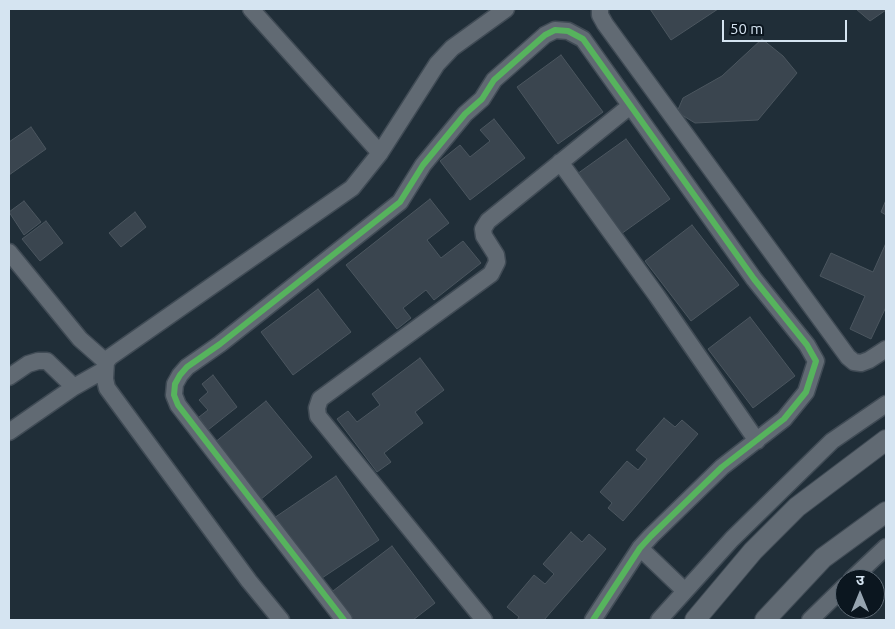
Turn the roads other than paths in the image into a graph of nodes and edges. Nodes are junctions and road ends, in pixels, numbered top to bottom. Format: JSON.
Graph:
{"nodes":[{"id":1,"x":251,"y":9,"type":"edge"},
{"id":2,"x":506,"y":9,"type":"edge"},
{"id":3,"x":600,"y":9,"type":"edge"},
{"id":4,"x":630,"y":106,"type":"junction"},
{"id":5,"x":380,"y":153,"type":"junction"},
{"id":6,"x":560,"y":162,"type":"junction"},
{"id":7,"x":9,"y":252,"type":"edge"},
{"id":8,"x":886,"y":349,"type":"edge"},
{"id":9,"x":105,"y":366,"type":"junction"},
{"id":10,"x":9,"y":376,"type":"edge"},
{"id":11,"x":74,"y":387,"type":"junction"},
{"id":12,"x":886,"y":404,"type":"edge"},
{"id":13,"x":9,"y":432,"type":"edge"},
{"id":14,"x":886,"y":440,"type":"edge"},
{"id":15,"x":757,"y":441,"type":"junction"},
{"id":16,"x":886,"y":512,"type":"edge"},
{"id":17,"x":640,"y":548,"type":"junction"},
{"id":18,"x":885,"y":552,"type":"edge"},
{"id":19,"x":864,"y":569,"type":"edge"},
{"id":20,"x":686,"y":591,"type":"junction"},
{"id":21,"x":835,"y":596,"type":"edge"},
{"id":22,"x":281,"y":620,"type":"edge"},
{"id":23,"x":344,"y":620,"type":"edge"},
{"id":24,"x":484,"y":620,"type":"edge"},
{"id":25,"x":593,"y":620,"type":"edge"},
{"id":26,"x":659,"y":620,"type":"edge"},
{"id":27,"x":695,"y":620,"type":"edge"},
{"id":28,"x":765,"y":620,"type":"edge"},
{"id":29,"x":810,"y":620,"type":"edge"}],
"edges":[{"from":1,"to":5,"type":"street"},
{"from":2,"to":5,"type":"street"},
{"from":3,"to":8,"type":"street"},
{"from":4,"to":6,"type":"street"},
{"from":4,"to":15,"type":"street"},
{"from":4,"to":23,"type":"street"},
{"from":5,"to":9,"type":"street"},
{"from":6,"to":15,"type":"street"},
{"from":6,"to":24,"type":"street"},
{"from":7,"to":9,"type":"street"},
{"from":9,"to":11,"type":"street"},
{"from":9,"to":22,"type":"street"},
{"from":10,"to":11,"type":"street"},
{"from":11,"to":13,"type":"street"},
{"from":12,"to":20,"type":"street"},
{"from":14,"to":27,"type":"street"},
{"from":15,"to":17,"type":"street"},
{"from":16,"to":28,"type":"street"},
{"from":17,"to":20,"type":"street"},
{"from":17,"to":25,"type":"street"},
{"from":18,"to":19,"type":"street"},
{"from":20,"to":26,"type":"street"},
{"from":21,"to":29,"type":"street"}]}
